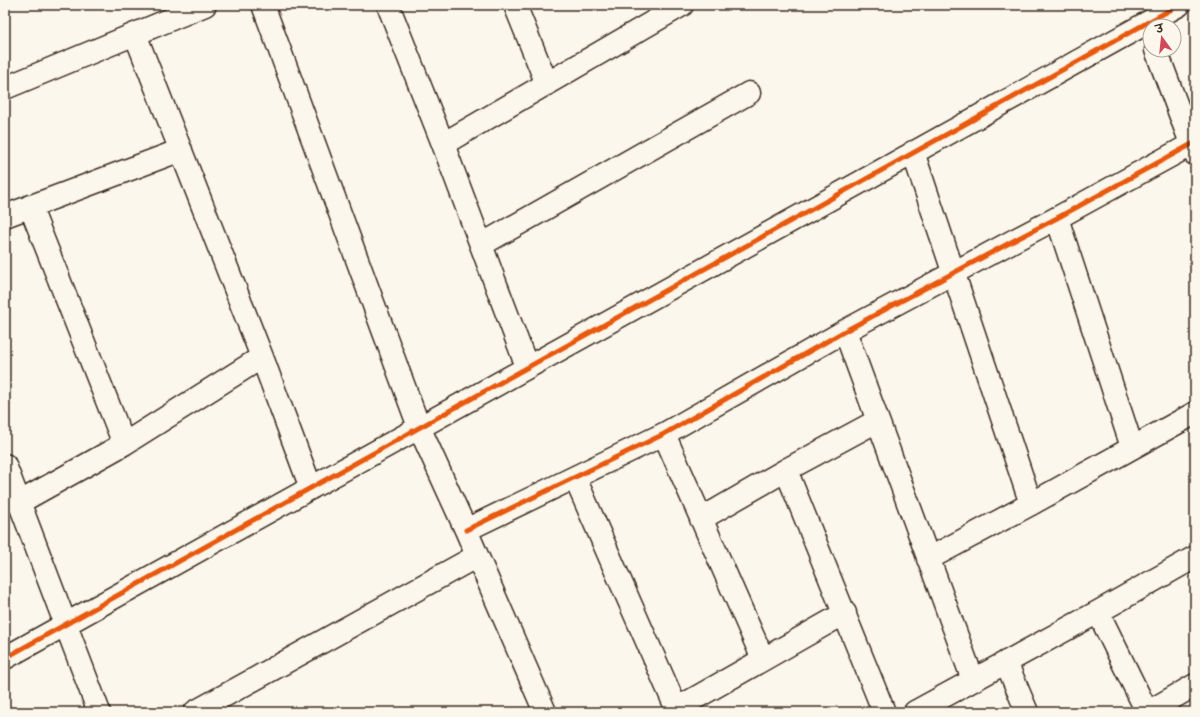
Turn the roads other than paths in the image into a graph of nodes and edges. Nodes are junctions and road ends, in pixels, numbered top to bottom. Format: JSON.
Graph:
{"nodes":[{"id":1,"x":205,"y":5,"type":"edge"},
{"id":2,"x":264,"y":5,"type":"edge"},
{"id":3,"x":388,"y":5,"type":"edge"},
{"id":4,"x":515,"y":5,"type":"edge"},
{"id":5,"x":682,"y":5,"type":"edge"},
{"id":6,"x":1179,"y":5,"type":"edge"},
{"id":7,"x":1163,"y":18,"type":"edge"},
{"id":8,"x":1142,"y":33,"type":"edge"},
{"id":9,"x":135,"y":34,"type":"junction"},
{"id":10,"x":1159,"y":58,"type":"edge"},
{"id":11,"x":547,"y":84,"type":"junction"},
{"id":12,"x":5,"y":88,"type":"edge"},
{"id":13,"x":749,"y":93,"type":"dead end"},
{"id":14,"x":443,"y":144,"type":"junction"},
{"id":15,"x":1193,"y":149,"type":"edge"},
{"id":16,"x":181,"y":150,"type":"junction"},
{"id":17,"x":913,"y":152,"type":"junction"},
{"id":18,"x":30,"y":206,"type":"junction"},
{"id":19,"x":5,"y":216,"type":"edge"},
{"id":20,"x":1057,"y":218,"type":"junction"},
{"id":21,"x":481,"y":245,"type":"junction"},
{"id":22,"x":954,"y":272,"type":"junction"},
{"id":23,"x":845,"y":331,"type":"junction"},
{"id":24,"x":262,"y":357,"type":"junction"},
{"id":25,"x":527,"y":367,"type":"junction"},
{"id":26,"x":1195,"y":413,"type":"edge"},
{"id":27,"x":877,"y":421,"type":"junction"},
{"id":28,"x":419,"y":427,"type":"junction"},
{"id":29,"x":664,"y":434,"type":"junction"},
{"id":30,"x":124,"y":444,"type":"junction"},
{"id":31,"x":1132,"y":447,"type":"junction"},
{"id":32,"x":5,"y":464,"type":"edge"},
{"id":33,"x":786,"y":470,"type":"junction"},
{"id":34,"x":576,"y":478,"type":"junction"},
{"id":35,"x":311,"y":488,"type":"junction"},
{"id":36,"x":20,"y":502,"type":"junction"},
{"id":37,"x":1031,"y":504,"type":"junction"},
{"id":38,"x":701,"y":519,"type":"junction"},
{"id":39,"x":466,"y":530,"type":"junction"},
{"id":40,"x":477,"y":556,"type":"junction"},
{"id":41,"x":1195,"y":557,"type":"edge"},
{"id":42,"x":928,"y":559,"type":"junction"},
{"id":43,"x":1098,"y":612,"type":"junction"},
{"id":44,"x":845,"y":613,"type":"junction"},
{"id":45,"x":65,"y":625,"type":"junction"},
{"id":46,"x":5,"y":658,"type":"edge"},
{"id":47,"x":763,"y":659,"type":"junction"},
{"id":48,"x":1006,"y":662,"type":"junction"},
{"id":49,"x":973,"y":680,"type":"junction"},
{"id":50,"x":1195,"y":685,"type":"edge"},
{"id":51,"x":222,"y":705,"type":"edge"},
{"id":52,"x":677,"y":710,"type":"edge"},
{"id":53,"x":99,"y":712,"type":"edge"},
{"id":54,"x":195,"y":712,"type":"edge"},
{"id":55,"x":545,"y":712,"type":"edge"},
{"id":56,"x":884,"y":712,"type":"edge"},
{"id":57,"x":915,"y":712,"type":"edge"},
{"id":58,"x":1027,"y":712,"type":"edge"},
{"id":59,"x":1148,"y":712,"type":"edge"}],
"edges":[{"from":1,"to":9,"type":"street"},
{"from":2,"to":28,"type":"street"},
{"from":3,"to":14,"type":"street"},
{"from":4,"to":11,"type":"street"},
{"from":5,"to":11,"type":"street"},
{"from":6,"to":7,"type":"street"},
{"from":8,"to":17,"type":"street"},
{"from":9,"to":12,"type":"street"},
{"from":9,"to":16,"type":"street"},
{"from":10,"to":15,"type":"street"},
{"from":11,"to":14,"type":"street"},
{"from":13,"to":21,"type":"street"},
{"from":14,"to":21,"type":"street"},
{"from":15,"to":20,"type":"street"},
{"from":16,"to":18,"type":"street"},
{"from":16,"to":24,"type":"street"},
{"from":17,"to":22,"type":"street"},
{"from":17,"to":25,"type":"street"},
{"from":18,"to":19,"type":"street"},
{"from":18,"to":30,"type":"street"},
{"from":20,"to":22,"type":"street"},
{"from":20,"to":31,"type":"street"},
{"from":21,"to":25,"type":"street"},
{"from":22,"to":23,"type":"street"},
{"from":22,"to":37,"type":"street"},
{"from":23,"to":27,"type":"street"},
{"from":23,"to":29,"type":"street"},
{"from":24,"to":30,"type":"street"},
{"from":24,"to":35,"type":"street"},
{"from":25,"to":28,"type":"street"},
{"from":26,"to":31,"type":"street"},
{"from":27,"to":33,"type":"street"},
{"from":27,"to":42,"type":"street"},
{"from":28,"to":35,"type":"street"},
{"from":28,"to":39,"type":"street"},
{"from":29,"to":34,"type":"street"},
{"from":29,"to":38,"type":"street"},
{"from":30,"to":36,"type":"street"},
{"from":31,"to":37,"type":"street"},
{"from":32,"to":36,"type":"street"},
{"from":33,"to":38,"type":"street"},
{"from":33,"to":44,"type":"street"},
{"from":34,"to":39,"type":"street"},
{"from":34,"to":52,"type":"street"},
{"from":35,"to":45,"type":"street"},
{"from":36,"to":45,"type":"street"},
{"from":37,"to":42,"type":"street"},
{"from":38,"to":47,"type":"street"},
{"from":39,"to":40,"type":"street"},
{"from":40,"to":51,"type":"street"},
{"from":40,"to":55,"type":"street"},
{"from":41,"to":43,"type":"street"},
{"from":42,"to":49,"type":"street"},
{"from":43,"to":48,"type":"street"},
{"from":43,"to":59,"type":"street"},
{"from":44,"to":47,"type":"street"},
{"from":44,"to":56,"type":"street"},
{"from":45,"to":46,"type":"street"},
{"from":45,"to":53,"type":"street"},
{"from":47,"to":52,"type":"street"},
{"from":48,"to":49,"type":"street"},
{"from":48,"to":58,"type":"street"},
{"from":49,"to":57,"type":"street"},
{"from":50,"to":59,"type":"street"},
{"from":51,"to":54,"type":"street"}]}
